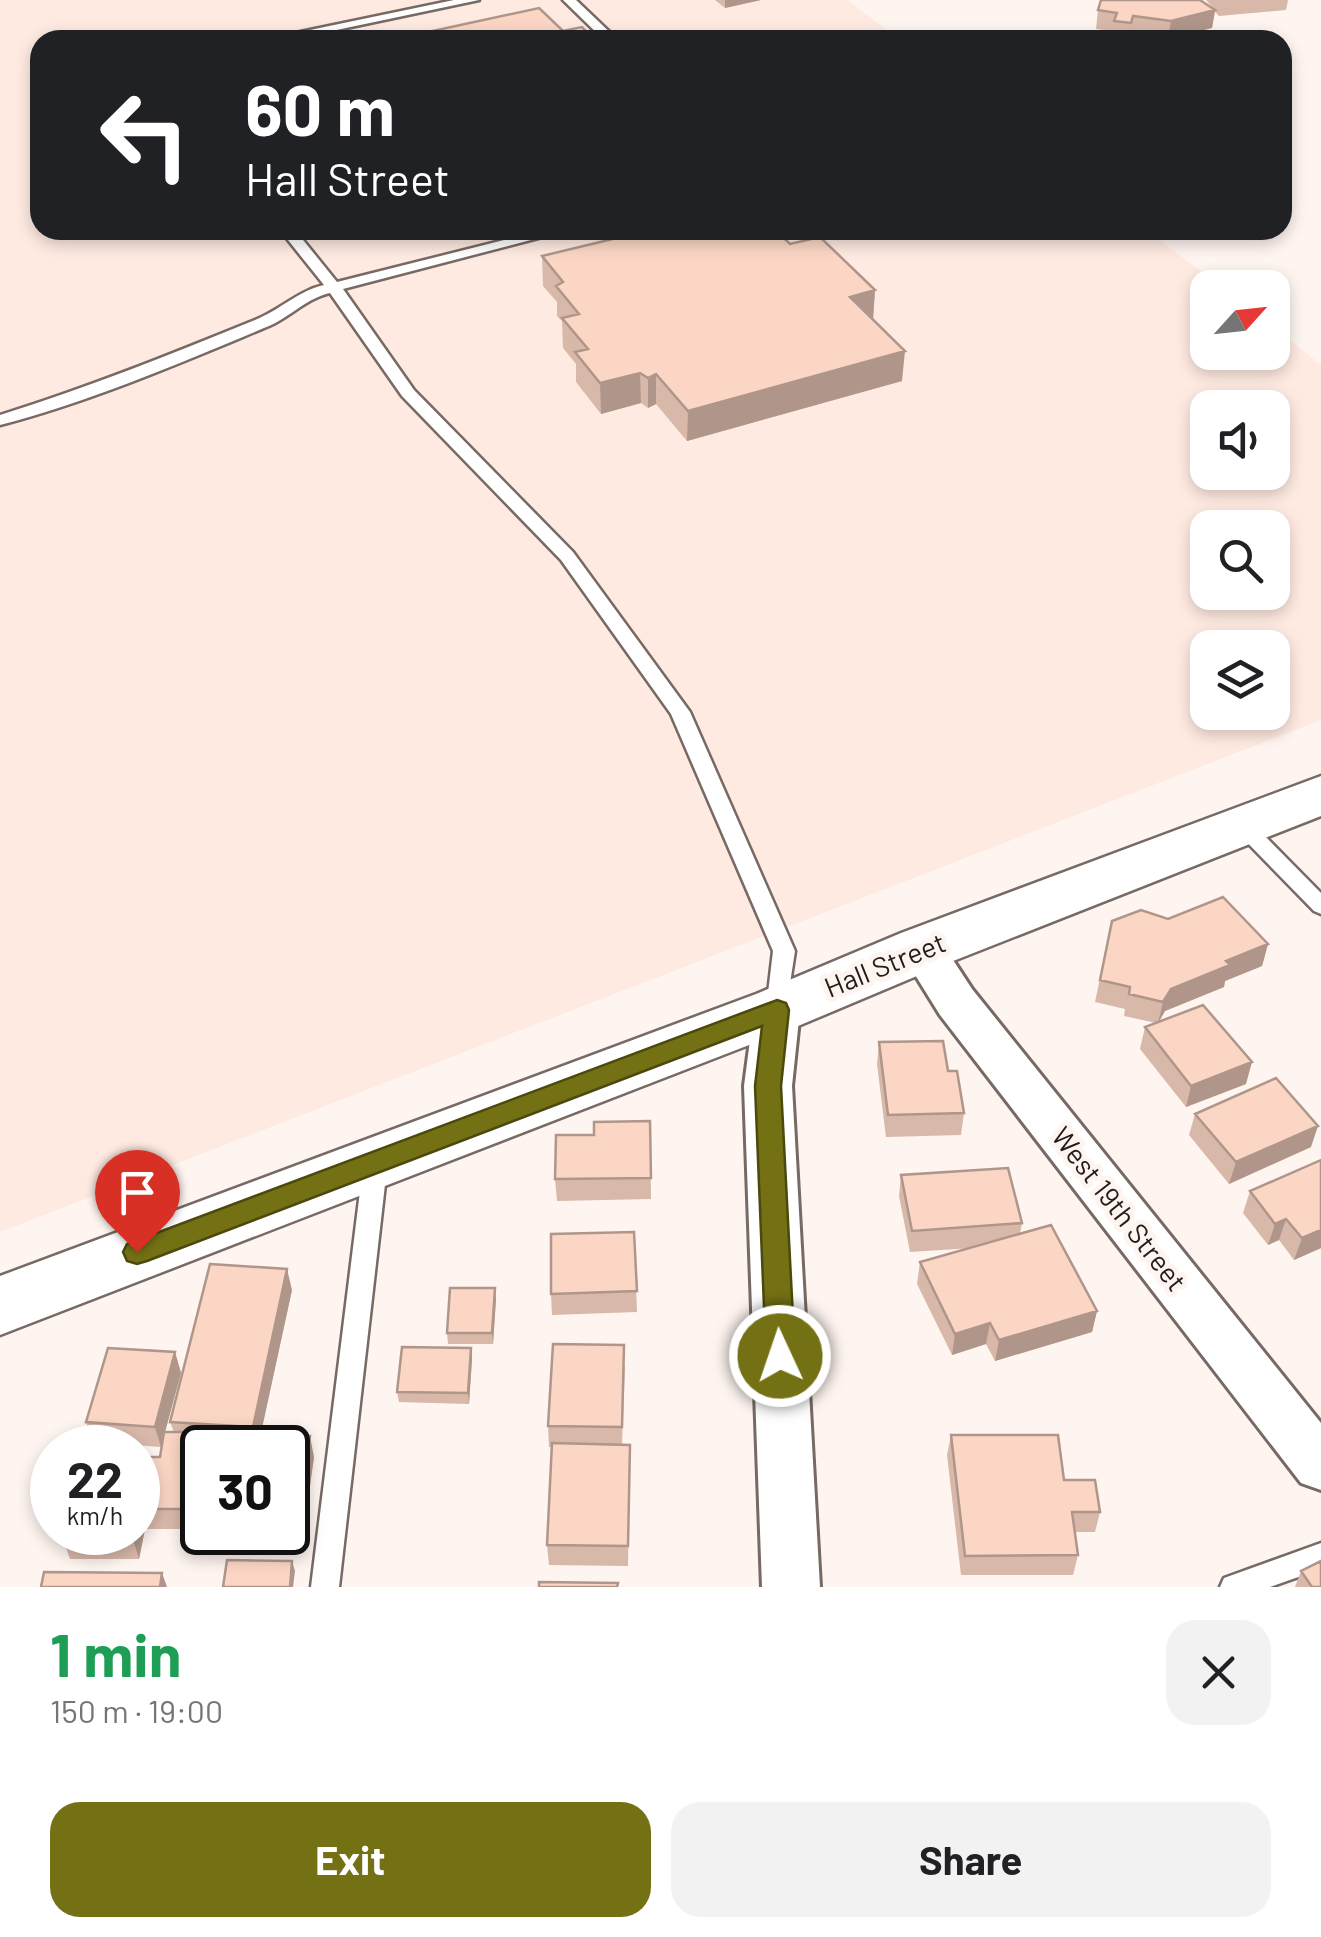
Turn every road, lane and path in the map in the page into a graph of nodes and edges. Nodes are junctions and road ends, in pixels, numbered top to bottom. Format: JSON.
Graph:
{"nodes":[{"id":1,"x":474,"y":0,"type":"edge"},
{"id":2,"x":569,"y":0,"type":"edge"},
{"id":3,"x":320,"y":30,"type":"edge"},
{"id":4,"x":600,"y":30,"type":"edge"},
{"id":5,"x":295,"y":240,"type":"edge"},
{"id":6,"x":521,"y":240,"type":"edge"},
{"id":7,"x":334,"y":286,"type":"junction"},
{"id":8,"x":0,"y":420,"type":"edge"},
{"id":9,"x":1321,"y":795,"type":"edge"},
{"id":10,"x":1242,"y":826,"type":"junction"},
{"id":11,"x":1321,"y":906,"type":"edge"},
{"id":12,"x":922,"y":949,"type":"junction"},
{"id":13,"x":777,"y":1010,"type":"junction"},
{"id":14,"x":376,"y":1160,"type":"junction"},
{"id":15,"x":0,"y":1306,"type":"edge"},
{"id":16,"x":1321,"y":1464,"type":"edge"},
{"id":17,"x":1321,"y":1556,"type":"edge"},
{"id":18,"x":325,"y":1587,"type":"edge"},
{"id":19,"x":791,"y":1587,"type":"edge"},
{"id":20,"x":1234,"y":1587,"type":"edge"}],
"edges":[{"from":1,"to":3,"type":"lane"},
{"from":2,"to":4,"type":"lane"},
{"from":5,"to":7,"type":"lane"},
{"from":6,"to":7,"type":"lane"},
{"from":7,"to":8,"type":"lane"},
{"from":7,"to":13,"type":"lane"},
{"from":9,"to":10,"type":"street","name":"Hall Street"},
{"from":10,"to":11,"type":"lane"},
{"from":10,"to":12,"type":"street","name":"Hall Street"},
{"from":12,"to":13,"type":"street","name":"Hall Street"},
{"from":12,"to":16,"type":"street","name":"West 19th Street"},
{"from":13,"to":14,"type":"street","name":"Hall Street"},
{"from":13,"to":19,"type":"street"},
{"from":14,"to":15,"type":"street","name":"Hall Street"},
{"from":14,"to":18,"type":"lane"},
{"from":17,"to":20,"type":"lane"}]}
